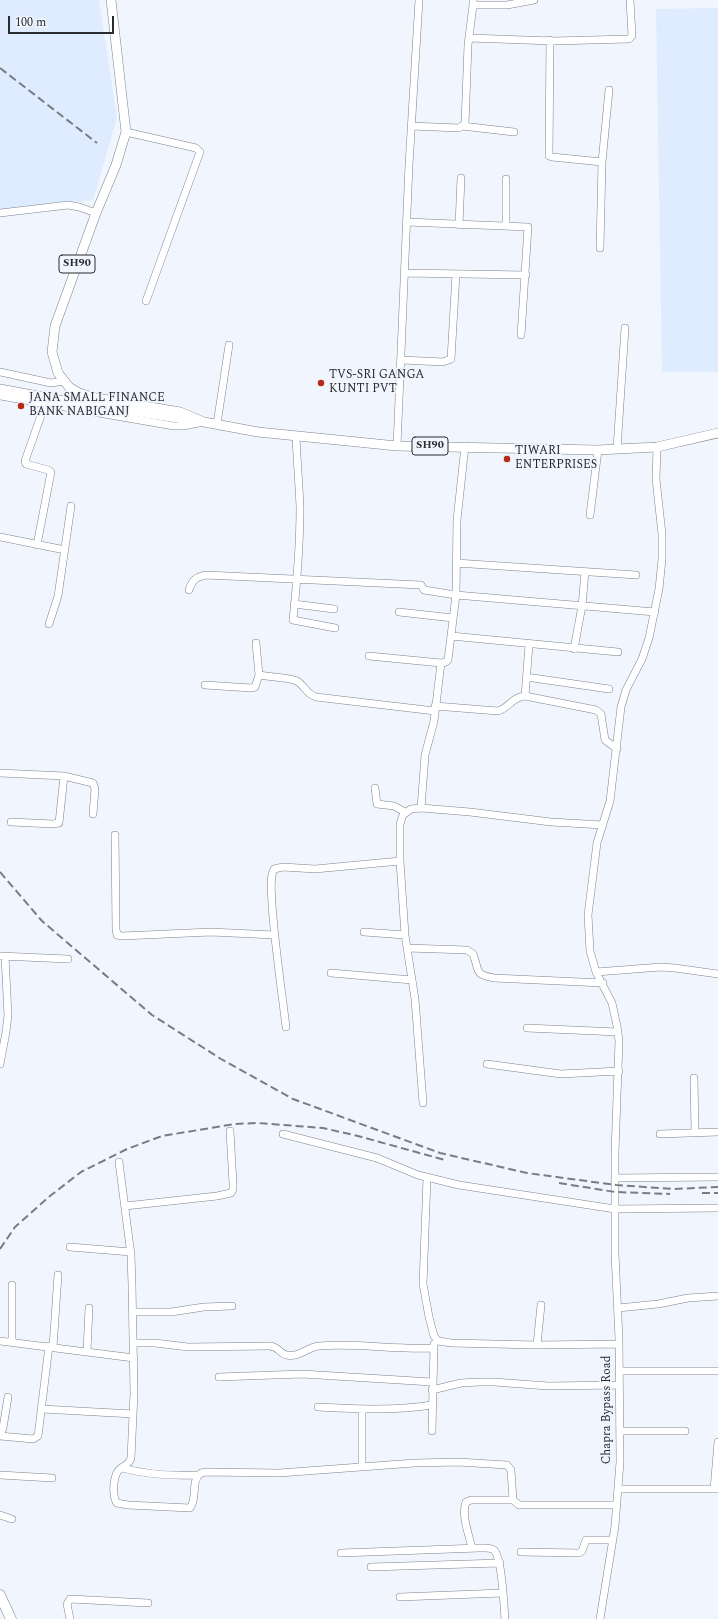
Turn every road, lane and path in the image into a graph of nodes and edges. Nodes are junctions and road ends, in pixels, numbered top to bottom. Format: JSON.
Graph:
{"nodes":[{"id":1,"x":111,"y":0,"type":"edge"},
{"id":2,"x":419,"y":0,"type":"edge"},
{"id":3,"x":534,"y":0,"type":"edge"},
{"id":4,"x":630,"y":0,"type":"edge"},
{"id":5,"x":473,"y":3,"type":"edge"},
{"id":6,"x":469,"y":38,"type":"junction"},
{"id":7,"x":550,"y":40,"type":"junction"},
{"id":8,"x":609,"y":90,"type":"dead end"},
{"id":9,"x":412,"y":126,"type":"junction"},
{"id":10,"x":462,"y":126,"type":"junction"},
{"id":11,"x":126,"y":132,"type":"junction"},
{"id":12,"x":514,"y":132,"type":"dead end"},
{"id":13,"x":602,"y":162,"type":"junction"},
{"id":14,"x":461,"y":178,"type":"dead end"},
{"id":15,"x":506,"y":179,"type":"dead end"},
{"id":16,"x":0,"y":213,"type":"edge"},
{"id":17,"x":96,"y":213,"type":"junction"},
{"id":18,"x":407,"y":222,"type":"junction"},
{"id":19,"x":459,"y":225,"type":"junction"},
{"id":20,"x":506,"y":226,"type":"junction"},
{"id":21,"x":600,"y":248,"type":"dead end"},
{"id":22,"x":405,"y":273,"type":"junction"},
{"id":23,"x":456,"y":274,"type":"junction"},
{"id":24,"x":526,"y":275,"type":"junction"},
{"id":25,"x":146,"y":302,"type":"dead end"},
{"id":26,"x":625,"y":328,"type":"dead end"},
{"id":27,"x":521,"y":335,"type":"dead end"},
{"id":28,"x":229,"y":345,"type":"dead end"},
{"id":29,"x":402,"y":360,"type":"junction"},
{"id":30,"x":0,"y":372,"type":"edge"},
{"id":31,"x":64,"y":381,"type":"junction"},
{"id":32,"x":0,"y":389,"type":"edge"},
{"id":33,"x":0,"y":396,"type":"edge"},
{"id":34,"x":45,"y":404,"type":"junction"},
{"id":35,"x":204,"y":422,"type":"junction"},
{"id":36,"x":217,"y":424,"type":"junction"},
{"id":37,"x":718,"y":433,"type":"edge"},
{"id":38,"x":296,"y":437,"type":"junction"},
{"id":39,"x":397,"y":446,"type":"junction"},
{"id":40,"x":465,"y":446,"type":"junction"},
{"id":41,"x":657,"y":447,"type":"junction"},
{"id":42,"x":617,"y":449,"type":"junction"},
{"id":43,"x":598,"y":450,"type":"junction"},
{"id":44,"x":71,"y":506,"type":"dead end"},
{"id":45,"x":590,"y":515,"type":"dead end"},
{"id":46,"x":0,"y":537,"type":"edge"},
{"id":47,"x":37,"y":545,"type":"junction"},
{"id":48,"x":65,"y":550,"type":"junction"},
{"id":49,"x":456,"y":563,"type":"junction"},
{"id":50,"x":585,"y":572,"type":"junction"},
{"id":51,"x":636,"y":575,"type":"dead end"},
{"id":52,"x":297,"y":579,"type":"junction"},
{"id":53,"x":189,"y":590,"type":"dead end"},
{"id":54,"x":456,"y":595,"type":"junction"},
{"id":55,"x":294,"y":604,"type":"junction"},
{"id":56,"x":582,"y":606,"type":"junction"},
{"id":57,"x":334,"y":609,"type":"dead end"},
{"id":58,"x":399,"y":612,"type":"dead end"},
{"id":59,"x":655,"y":612,"type":"junction"},
{"id":60,"x":453,"y":618,"type":"junction"},
{"id":61,"x":49,"y":624,"type":"dead end"},
{"id":62,"x":334,"y":628,"type":"dead end"},
{"id":63,"x":451,"y":636,"type":"junction"},
{"id":64,"x":256,"y":643,"type":"dead end"},
{"id":65,"x":529,"y":644,"type":"junction"},
{"id":66,"x":574,"y":649,"type":"junction"},
{"id":67,"x":618,"y":652,"type":"dead end"},
{"id":68,"x":369,"y":656,"type":"dead end"},
{"id":69,"x":441,"y":663,"type":"junction"},
{"id":70,"x":259,"y":675,"type":"junction"},
{"id":71,"x":526,"y":677,"type":"junction"},
{"id":72,"x":205,"y":685,"type":"dead end"},
{"id":73,"x":609,"y":689,"type":"dead end"},
{"id":74,"x":525,"y":696,"type":"junction"},
{"id":75,"x":435,"y":708,"type":"junction"},
{"id":76,"x":617,"y":749,"type":"junction"},
{"id":77,"x":0,"y":773,"type":"edge"},
{"id":78,"x":64,"y":776,"type":"junction"},
{"id":79,"x":375,"y":788,"type":"dead end"},
{"id":80,"x":421,"y":808,"type":"junction"},
{"id":81,"x":405,"y":812,"type":"junction"},
{"id":82,"x":93,"y":814,"type":"dead end"},
{"id":83,"x":11,"y":822,"type":"dead end"},
{"id":84,"x":603,"y":826,"type":"junction"},
{"id":85,"x":115,"y":835,"type":"dead end"},
{"id":86,"x":400,"y":861,"type":"junction"},
{"id":87,"x":364,"y":932,"type":"dead end"},
{"id":88,"x":274,"y":935,"type":"junction"},
{"id":89,"x":405,"y":935,"type":"junction"},
{"id":90,"x":407,"y":948,"type":"junction"},
{"id":91,"x":3,"y":956,"type":"edge"},
{"id":92,"x":68,"y":959,"type":"dead end"},
{"id":93,"x":596,"y":972,"type":"junction"},
{"id":94,"x":331,"y":973,"type":"dead end"},
{"id":95,"x":718,"y":974,"type":"edge"},
{"id":96,"x":412,"y":980,"type":"junction"},
{"id":97,"x":603,"y":983,"type":"junction"},
{"id":98,"x":286,"y":1027,"type":"dead end"},
{"id":99,"x":528,"y":1028,"type":"dead end"},
{"id":100,"x":618,"y":1032,"type":"junction"},
{"id":101,"x":0,"y":1064,"type":"edge"},
{"id":102,"x":487,"y":1064,"type":"dead end"},
{"id":103,"x":619,"y":1071,"type":"junction"},
{"id":104,"x":694,"y":1078,"type":"dead end"},
{"id":105,"x":423,"y":1103,"type":"dead end"},
{"id":106,"x":230,"y":1131,"type":"dead end"},
{"id":107,"x":695,"y":1132,"type":"junction"},
{"id":108,"x":718,"y":1132,"type":"edge"},
{"id":109,"x":283,"y":1134,"type":"dead end"},
{"id":110,"x":660,"y":1134,"type":"dead end"},
{"id":111,"x":119,"y":1162,"type":"dead end"},
{"id":112,"x":718,"y":1177,"type":"edge"},
{"id":113,"x":427,"y":1178,"type":"junction"},
{"id":114,"x":615,"y":1178,"type":"junction"},
{"id":115,"x":125,"y":1206,"type":"junction"},
{"id":116,"x":718,"y":1208,"type":"edge"},
{"id":117,"x":615,"y":1209,"type":"junction"},
{"id":118,"x":70,"y":1247,"type":"dead end"},
{"id":119,"x":131,"y":1252,"type":"junction"},
{"id":120,"x":58,"y":1275,"type":"dead end"},
{"id":121,"x":12,"y":1285,"type":"dead end"},
{"id":122,"x":718,"y":1296,"type":"edge"},
{"id":123,"x":540,"y":1305,"type":"dead end"},
{"id":124,"x":232,"y":1306,"type":"dead end"},
{"id":125,"x":89,"y":1308,"type":"dead end"},
{"id":126,"x":618,"y":1308,"type":"junction"},
{"id":127,"x":133,"y":1312,"type":"junction"},
{"id":128,"x":434,"y":1336,"type":"junction"},
{"id":129,"x":0,"y":1341,"type":"edge"},
{"id":130,"x":12,"y":1342,"type":"junction"},
{"id":131,"x":134,"y":1343,"type":"junction"},
{"id":132,"x":619,"y":1344,"type":"junction"},
{"id":133,"x":537,"y":1345,"type":"junction"},
{"id":134,"x":51,"y":1347,"type":"junction"},
{"id":135,"x":434,"y":1348,"type":"junction"},
{"id":136,"x":87,"y":1351,"type":"junction"},
{"id":137,"x":134,"y":1358,"type":"junction"},
{"id":138,"x":619,"y":1371,"type":"junction"},
{"id":139,"x":718,"y":1371,"type":"edge"},
{"id":140,"x":219,"y":1377,"type":"dead end"},
{"id":141,"x":432,"y":1382,"type":"junction"},
{"id":142,"x":619,"y":1385,"type":"junction"},
{"id":143,"x":432,"y":1390,"type":"junction"},
{"id":144,"x":8,"y":1397,"type":"dead end"},
{"id":145,"x":432,"y":1405,"type":"junction"},
{"id":146,"x":318,"y":1407,"type":"dead end"},
{"id":147,"x":42,"y":1409,"type":"junction"},
{"id":148,"x":362,"y":1409,"type":"junction"},
{"id":149,"x":134,"y":1414,"type":"junction"},
{"id":150,"x":432,"y":1431,"type":"dead end"},
{"id":151,"x":620,"y":1431,"type":"junction"},
{"id":152,"x":685,"y":1431,"type":"dead end"},
{"id":153,"x":0,"y":1436,"type":"edge"},
{"id":154,"x":718,"y":1442,"type":"edge"},
{"id":155,"x":362,"y":1466,"type":"junction"},
{"id":156,"x":122,"y":1468,"type":"junction"},
{"id":157,"x":0,"y":1475,"type":"edge"},
{"id":158,"x":198,"y":1475,"type":"junction"},
{"id":159,"x":52,"y":1478,"type":"dead end"},
{"id":160,"x":618,"y":1489,"type":"junction"},
{"id":161,"x":716,"y":1489,"type":"edge"},
{"id":162,"x":513,"y":1500,"type":"junction"},
{"id":163,"x":617,"y":1505,"type":"junction"},
{"id":164,"x":0,"y":1515,"type":"edge"},
{"id":165,"x":12,"y":1519,"type":"dead end"},
{"id":166,"x":613,"y":1540,"type":"junction"},
{"id":167,"x":472,"y":1548,"type":"junction"},
{"id":168,"x":521,"y":1552,"type":"dead end"},
{"id":169,"x":341,"y":1553,"type":"dead end"},
{"id":170,"x":500,"y":1563,"type":"junction"},
{"id":171,"x":371,"y":1567,"type":"dead end"},
{"id":172,"x":502,"y":1593,"type":"junction"},
{"id":173,"x":0,"y":1595,"type":"edge"},
{"id":174,"x":400,"y":1597,"type":"dead end"},
{"id":175,"x":148,"y":1603,"type":"dead end"},
{"id":176,"x":11,"y":1619,"type":"edge"},
{"id":177,"x":70,"y":1619,"type":"edge"},
{"id":178,"x":505,"y":1619,"type":"edge"},
{"id":179,"x":600,"y":1619,"type":"edge"}],
"edges":[{"from":1,"to":11,"type":"main road","number":"SH90"},
{"from":2,"to":9,"type":"street"},
{"from":3,"to":5,"type":"street"},
{"from":4,"to":7,"type":"street"},
{"from":5,"to":6,"type":"street"},
{"from":6,"to":7,"type":"street"},
{"from":6,"to":10,"type":"street"},
{"from":7,"to":13,"type":"street"},
{"from":8,"to":13,"type":"street"},
{"from":9,"to":10,"type":"street"},
{"from":9,"to":18,"type":"street"},
{"from":10,"to":12,"type":"street"},
{"from":11,"to":17,"type":"main road","number":"SH90"},
{"from":11,"to":25,"type":"street"},
{"from":13,"to":21,"type":"street"},
{"from":14,"to":19,"type":"street"},
{"from":15,"to":20,"type":"street"},
{"from":16,"to":17,"type":"street"},
{"from":17,"to":31,"type":"main road","number":"SH90"},
{"from":18,"to":19,"type":"street"},
{"from":18,"to":22,"type":"street"},
{"from":19,"to":20,"type":"street"},
{"from":20,"to":24,"type":"street"},
{"from":22,"to":23,"type":"street"},
{"from":22,"to":29,"type":"street"},
{"from":23,"to":24,"type":"street"},
{"from":23,"to":29,"type":"street"},
{"from":24,"to":27,"type":"street"},
{"from":26,"to":42,"type":"street"},
{"from":28,"to":36,"type":"street"},
{"from":29,"to":39,"type":"street"},
{"from":30,"to":31,"type":"street"},
{"from":31,"to":35,"type":"main road","number":"SH90"},
{"from":32,"to":35,"type":"main road"},
{"from":33,"to":34,"type":"street"},
{"from":34,"to":35,"type":"street"},
{"from":34,"to":47,"type":"street"},
{"from":35,"to":36,"type":"main road","number":"SH90"},
{"from":36,"to":38,"type":"main road","number":"SH90"},
{"from":37,"to":41,"type":"main road","number":"SH90"},
{"from":38,"to":39,"type":"main road","number":"SH90"},
{"from":38,"to":52,"type":"street"},
{"from":39,"to":40,"type":"main road","number":"SH90"},
{"from":40,"to":43,"type":"main road","number":"SH90"},
{"from":40,"to":49,"type":"street"},
{"from":41,"to":42,"type":"main road","number":"SH90"},
{"from":41,"to":59,"type":"street","name":"Chapra Bypass Road"},
{"from":42,"to":43,"type":"main road","number":"SH90"},
{"from":43,"to":45,"type":"street"},
{"from":44,"to":48,"type":"street"},
{"from":46,"to":47,"type":"street"},
{"from":47,"to":48,"type":"street"},
{"from":48,"to":61,"type":"street"},
{"from":49,"to":50,"type":"street"},
{"from":49,"to":54,"type":"street"},
{"from":50,"to":51,"type":"street"},
{"from":50,"to":56,"type":"street"},
{"from":52,"to":53,"type":"street"},
{"from":52,"to":54,"type":"street"},
{"from":52,"to":55,"type":"street"},
{"from":54,"to":56,"type":"street"},
{"from":54,"to":60,"type":"street"},
{"from":55,"to":57,"type":"street"},
{"from":55,"to":62,"type":"street"},
{"from":56,"to":59,"type":"street"},
{"from":56,"to":66,"type":"street"},
{"from":58,"to":60,"type":"street"},
{"from":59,"to":76,"type":"street","name":"Chapra Bypass Road"},
{"from":60,"to":63,"type":"street"},
{"from":63,"to":65,"type":"street"},
{"from":63,"to":69,"type":"street"},
{"from":64,"to":70,"type":"street"},
{"from":65,"to":66,"type":"street"},
{"from":65,"to":71,"type":"street"},
{"from":66,"to":67,"type":"street"},
{"from":68,"to":69,"type":"street"},
{"from":69,"to":75,"type":"street"},
{"from":70,"to":72,"type":"street"},
{"from":70,"to":75,"type":"street"},
{"from":71,"to":73,"type":"street"},
{"from":71,"to":74,"type":"street"},
{"from":74,"to":75,"type":"street"},
{"from":74,"to":76,"type":"street"},
{"from":75,"to":80,"type":"street"},
{"from":76,"to":84,"type":"street","name":"Chapra Bypass Road"},
{"from":77,"to":78,"type":"street"},
{"from":78,"to":82,"type":"street"},
{"from":78,"to":83,"type":"street"},
{"from":79,"to":81,"type":"street"},
{"from":80,"to":81,"type":"street"},
{"from":80,"to":84,"type":"street"},
{"from":81,"to":86,"type":"street"},
{"from":84,"to":93,"type":"street","name":"Chapra Bypass Road"},
{"from":85,"to":88,"type":"street"},
{"from":86,"to":88,"type":"street"},
{"from":86,"to":89,"type":"street"},
{"from":87,"to":89,"type":"street"},
{"from":88,"to":98,"type":"street"},
{"from":89,"to":90,"type":"street"},
{"from":90,"to":96,"type":"street"},
{"from":90,"to":97,"type":"street"},
{"from":91,"to":92,"type":"street"},
{"from":91,"to":101,"type":"street"},
{"from":93,"to":95,"type":"street"},
{"from":93,"to":97,"type":"street","name":"Chapra Bypass Road"},
{"from":94,"to":96,"type":"street"},
{"from":96,"to":105,"type":"street"},
{"from":97,"to":100,"type":"street","name":"Chapra Bypass Road"},
{"from":99,"to":100,"type":"street"},
{"from":100,"to":103,"type":"street","name":"Chapra Bypass Road"},
{"from":102,"to":103,"type":"street"},
{"from":103,"to":114,"type":"street","name":"Chapra Bypass Road"},
{"from":104,"to":107,"type":"street"},
{"from":106,"to":115,"type":"street"},
{"from":107,"to":108,"type":"street"},
{"from":107,"to":110,"type":"street"},
{"from":109,"to":113,"type":"street"},
{"from":111,"to":115,"type":"street"},
{"from":112,"to":114,"type":"street"},
{"from":113,"to":117,"type":"street"},
{"from":113,"to":128,"type":"street"},
{"from":114,"to":117,"type":"street","name":"Chapra Bypass Road"},
{"from":115,"to":119,"type":"street"},
{"from":116,"to":117,"type":"street"},
{"from":117,"to":126,"type":"street","name":"Chapra Bypass Road"},
{"from":118,"to":119,"type":"street"},
{"from":119,"to":127,"type":"street"},
{"from":120,"to":134,"type":"street"},
{"from":121,"to":130,"type":"street"},
{"from":122,"to":126,"type":"street"},
{"from":123,"to":133,"type":"street"},
{"from":124,"to":127,"type":"street"},
{"from":125,"to":136,"type":"street"},
{"from":126,"to":132,"type":"street","name":"Chapra Bypass Road"},
{"from":127,"to":131,"type":"street"},
{"from":128,"to":133,"type":"street"},
{"from":128,"to":135,"type":"street"},
{"from":129,"to":130,"type":"street"},
{"from":130,"to":134,"type":"street"},
{"from":131,"to":135,"type":"street"},
{"from":131,"to":137,"type":"street"},
{"from":132,"to":133,"type":"street"},
{"from":132,"to":138,"type":"street","name":"Chapra Bypass Road"},
{"from":134,"to":136,"type":"street"},
{"from":134,"to":147,"type":"street"},
{"from":135,"to":141,"type":"street"},
{"from":136,"to":137,"type":"street"},
{"from":137,"to":149,"type":"street"},
{"from":138,"to":139,"type":"street"},
{"from":138,"to":142,"type":"street","name":"Chapra Bypass Road"},
{"from":140,"to":141,"type":"street"},
{"from":141,"to":143,"type":"street"},
{"from":142,"to":143,"type":"street"},
{"from":142,"to":151,"type":"street","name":"Chapra Bypass Road"},
{"from":143,"to":145,"type":"street"},
{"from":144,"to":153,"type":"street"},
{"from":145,"to":148,"type":"street"},
{"from":145,"to":150,"type":"street"},
{"from":146,"to":148,"type":"street"},
{"from":147,"to":149,"type":"street"},
{"from":147,"to":153,"type":"street"},
{"from":148,"to":155,"type":"street"},
{"from":149,"to":156,"type":"street"},
{"from":151,"to":152,"type":"street"},
{"from":151,"to":160,"type":"street","name":"Chapra Bypass Road"},
{"from":154,"to":161,"type":"street"},
{"from":155,"to":158,"type":"street"},
{"from":155,"to":162,"type":"street"},
{"from":156,"to":158,"type":"street"},
{"from":156,"to":158,"type":"street"},
{"from":157,"to":159,"type":"street"},
{"from":160,"to":161,"type":"street"},
{"from":160,"to":163,"type":"street","name":"Chapra Bypass Road"},
{"from":162,"to":163,"type":"street"},
{"from":162,"to":167,"type":"street"},
{"from":163,"to":166,"type":"street","name":"Chapra Bypass Road"},
{"from":164,"to":165,"type":"street"},
{"from":166,"to":168,"type":"street"},
{"from":166,"to":179,"type":"street","name":"Chapra Bypass Road"},
{"from":167,"to":169,"type":"street"},
{"from":167,"to":170,"type":"street"},
{"from":170,"to":171,"type":"street"},
{"from":170,"to":172,"type":"street"},
{"from":172,"to":174,"type":"street"},
{"from":172,"to":178,"type":"street"},
{"from":173,"to":176,"type":"highway"},
{"from":175,"to":177,"type":"street"}]}
